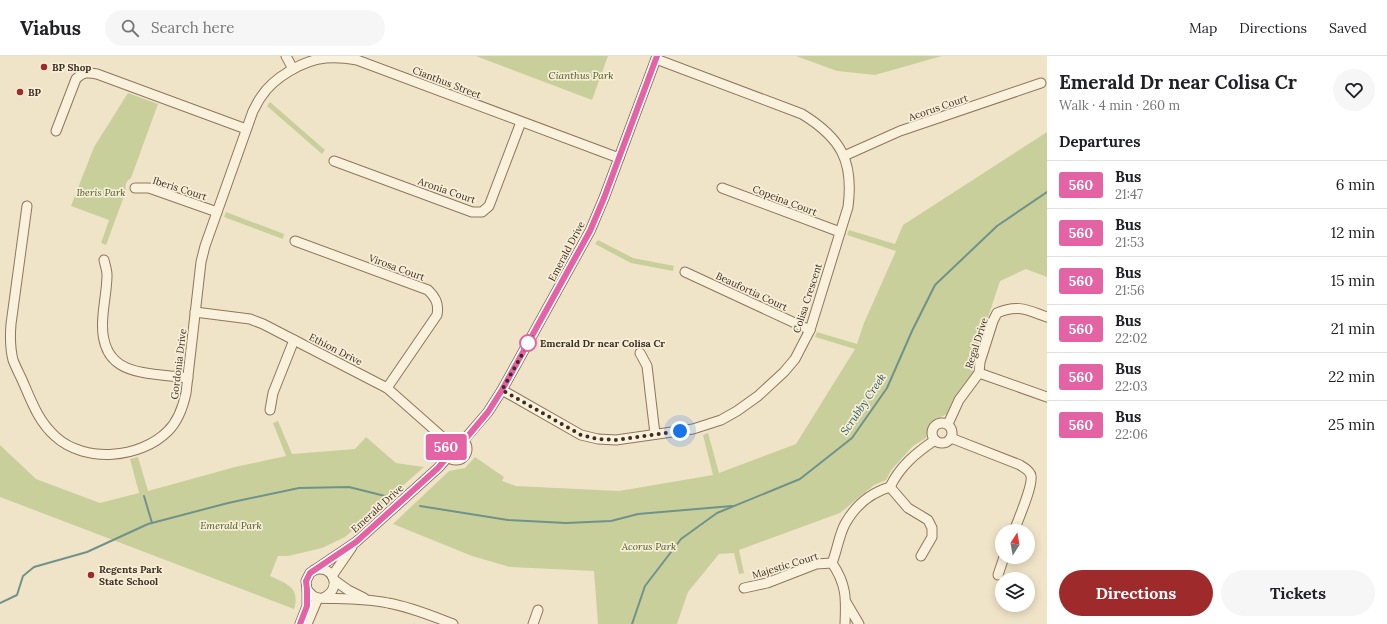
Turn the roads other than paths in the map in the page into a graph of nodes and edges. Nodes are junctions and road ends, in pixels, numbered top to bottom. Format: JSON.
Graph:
{"nodes":[{"id":1,"x":286,"y":56,"type":"edge"},
{"id":2,"x":656,"y":58,"type":"edge"},
{"id":3,"x":293,"y":69,"type":"junction"},
{"id":4,"x":1041,"y":84,"type":"dead end"},
{"id":5,"x":521,"y":122,"type":"junction"},
{"id":6,"x":246,"y":128,"type":"junction"},
{"id":7,"x":56,"y":131,"type":"dead end"},
{"id":8,"x":844,"y":156,"type":"junction"},
{"id":9,"x":619,"y":158,"type":"junction"},
{"id":10,"x":334,"y":161,"type":"dead end"},
{"id":11,"x":135,"y":188,"type":"dead end"},
{"id":12,"x":722,"y":188,"type":"dead end"},
{"id":13,"x":27,"y":206,"type":"dead end"},
{"id":14,"x":217,"y":212,"type":"junction"},
{"id":15,"x":840,"y":232,"type":"junction"},
{"id":16,"x":295,"y":241,"type":"dead end"},
{"id":17,"x":104,"y":260,"type":"dead end"},
{"id":18,"x":685,"y":272,"type":"dead end"},
{"id":19,"x":195,"y":312,"type":"junction"},
{"id":20,"x":1047,"y":317,"type":"edge"},
{"id":21,"x":810,"y":330,"type":"junction"},
{"id":22,"x":294,"y":340,"type":"junction"},
{"id":23,"x":640,"y":353,"type":"dead end"},
{"id":24,"x":979,"y":373,"type":"junction"},
{"id":25,"x":188,"y":378,"type":"junction"},
{"id":26,"x":387,"y":388,"type":"junction"},
{"id":27,"x":502,"y":390,"type":"junction"},
{"id":28,"x":1047,"y":397,"type":"edge"},
{"id":29,"x":270,"y":410,"type":"dead end"},
{"id":30,"x":948,"y":424,"type":"junction"},
{"id":31,"x":655,"y":434,"type":"junction"},
{"id":32,"x":951,"y":438,"type":"junction"},
{"id":33,"x":935,"y":440,"type":"junction"},
{"id":34,"x":448,"y":442,"type":"junction"},
{"id":35,"x":463,"y":442,"type":"junction"},
{"id":36,"x":448,"y":456,"type":"junction"},
{"id":37,"x":890,"y":487,"type":"junction"},
{"id":38,"x":1017,"y":524,"type":"edge"},
{"id":39,"x":356,"y":542,"type":"junction"},
{"id":40,"x":922,"y":556,"type":"dead end"},
{"id":41,"x":832,"y":563,"type":"junction"},
{"id":42,"x":314,"y":570,"type":"junction"},
{"id":43,"x":333,"y":578,"type":"junction"},
{"id":44,"x":744,"y":588,"type":"dead end"},
{"id":45,"x":307,"y":590,"type":"junction"},
{"id":46,"x":320,"y":598,"type":"junction"},
{"id":47,"x":368,"y":600,"type":"junction"},
{"id":48,"x":846,"y":602,"type":"junction"},
{"id":49,"x":538,"y":610,"type":"dead end"},
{"id":50,"x":300,"y":624,"type":"edge"},
{"id":51,"x":307,"y":624,"type":"edge"},
{"id":52,"x":453,"y":624,"type":"edge"},
{"id":53,"x":533,"y":624,"type":"edge"},
{"id":54,"x":845,"y":624,"type":"edge"},
{"id":55,"x":859,"y":624,"type":"edge"}],
"edges":[{"from":1,"to":3,"type":"street"},
{"from":2,"to":8,"type":"street","name":"Colisa Crescent"},
{"from":2,"to":9,"type":"street","name":"Emerald Drive"},
{"from":3,"to":5,"type":"street","name":"Cianthus Street"},
{"from":3,"to":6,"type":"street","name":"Cianthus Street"},
{"from":4,"to":8,"type":"street","name":"Acorus Court"},
{"from":5,"to":9,"type":"street","name":"Cianthus Street"},
{"from":5,"to":10,"type":"street","name":"Aronia Court"},
{"from":6,"to":7,"type":"street"},
{"from":6,"to":14,"type":"street","name":"Cianthus Street"},
{"from":8,"to":15,"type":"street","name":"Colisa Crescent"},
{"from":9,"to":27,"type":"street","name":"Emerald Drive"},
{"from":11,"to":14,"type":"street","name":"Iberis Court"},
{"from":12,"to":15,"type":"street","name":"Copeina Court"},
{"from":13,"to":25,"type":"street","name":"Gordonia Drive"},
{"from":14,"to":19,"type":"street","name":"Cianthus Street"},
{"from":15,"to":21,"type":"street","name":"Colisa Crescent"},
{"from":16,"to":26,"type":"street","name":"Virosa Court"},
{"from":17,"to":25,"type":"street"},
{"from":18,"to":21,"type":"street","name":"Beaufortia Court"},
{"from":19,"to":22,"type":"street","name":"Ethion Drive"},
{"from":19,"to":25,"type":"street","name":"Gordonia Drive"},
{"from":20,"to":24,"type":"street","name":"Regal Drive"},
{"from":21,"to":31,"type":"street","name":"Colisa Crescent"},
{"from":22,"to":26,"type":"street","name":"Ethion Drive"},
{"from":22,"to":29,"type":"street"},
{"from":23,"to":31,"type":"street"},
{"from":24,"to":28,"type":"street"},
{"from":24,"to":30,"type":"street","name":"Regal Drive"},
{"from":26,"to":34,"type":"street","name":"Ethion Drive"},
{"from":27,"to":31,"type":"street","name":"Colisa Crescent"},
{"from":27,"to":35,"type":"street","name":"Emerald Drive"},
{"from":30,"to":32,"type":"street"},
{"from":30,"to":33,"type":"street"},
{"from":32,"to":33,"type":"street"},
{"from":32,"to":38,"type":"street"},
{"from":33,"to":37,"type":"street"},
{"from":34,"to":35,"type":"street"},
{"from":34,"to":36,"type":"street"},
{"from":35,"to":36,"type":"street"},
{"from":36,"to":39,"type":"street","name":"Emerald Drive"},
{"from":37,"to":40,"type":"street"},
{"from":37,"to":41,"type":"street"},
{"from":39,"to":42,"type":"street","name":"Emerald Drive"},
{"from":39,"to":43,"type":"street","name":"Emerald Drive"},
{"from":41,"to":44,"type":"street","name":"Majestic Court"},
{"from":41,"to":48,"type":"street"},
{"from":42,"to":43,"type":"street"},
{"from":42,"to":45,"type":"street"},
{"from":43,"to":46,"type":"street","name":"Emerald Drive"},
{"from":43,"to":47,"type":"street"},
{"from":45,"to":46,"type":"street"},
{"from":45,"to":50,"type":"street"},
{"from":46,"to":47,"type":"street"},
{"from":46,"to":51,"type":"street","name":"Emerald Drive"},
{"from":47,"to":52,"type":"street"},
{"from":48,"to":54,"type":"street"},
{"from":48,"to":55,"type":"street"},
{"from":49,"to":53,"type":"street"}]}
